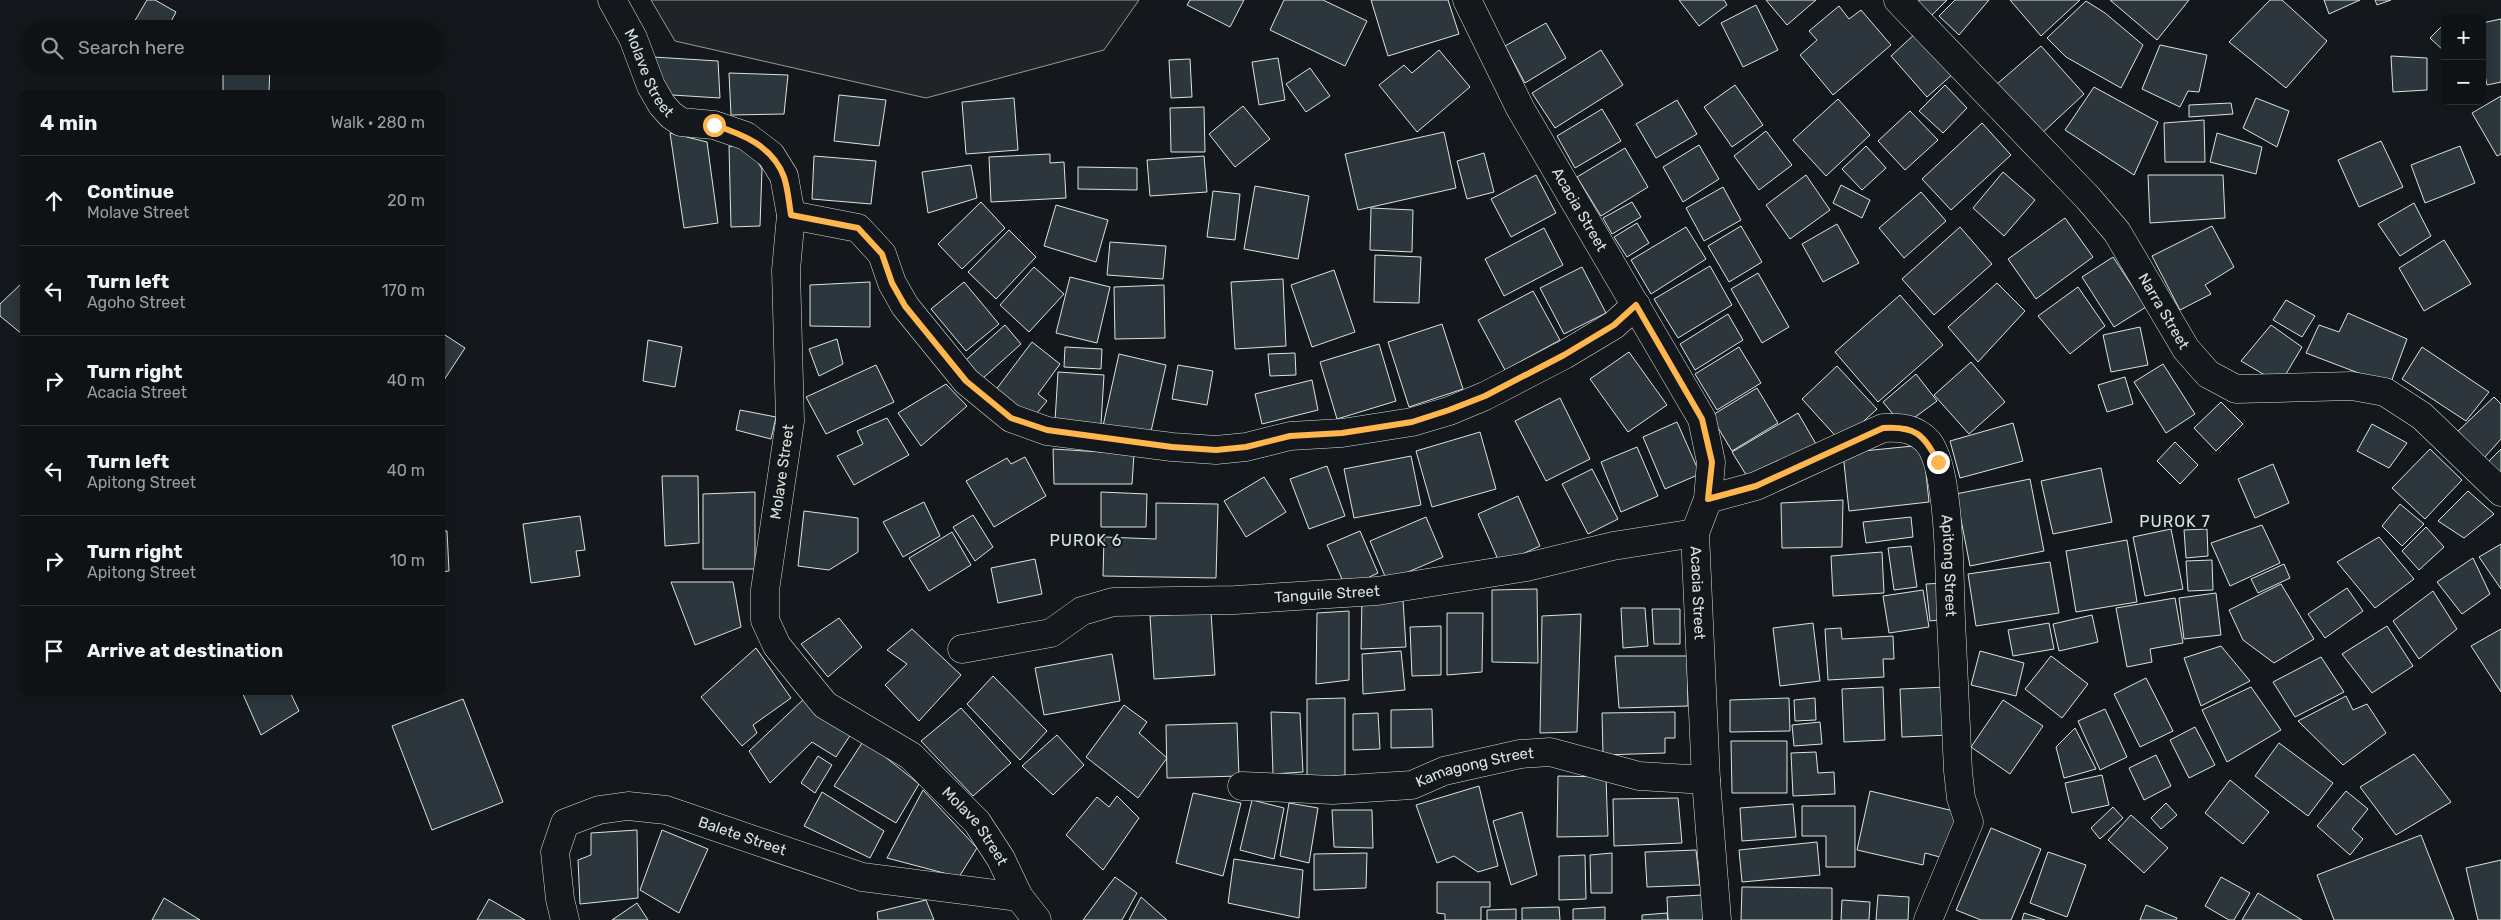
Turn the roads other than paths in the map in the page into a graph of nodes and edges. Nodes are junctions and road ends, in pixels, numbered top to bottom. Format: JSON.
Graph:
{"nodes":[{"id":1,"x":612,"y":0,"type":"edge"},
{"id":2,"x":1467,"y":0,"type":"edge"},
{"id":3,"x":1898,"y":0,"type":"edge"},
{"id":4,"x":791,"y":215,"type":"junction"},
{"id":5,"x":1636,"y":305,"type":"junction"},
{"id":6,"x":2501,"y":492,"type":"edge"},
{"id":7,"x":1708,"y":499,"type":"junction"},
{"id":8,"x":1695,"y":533,"type":"junction"},
{"id":9,"x":962,"y":649,"type":"dead end"},
{"id":10,"x":1706,"y":780,"type":"junction"},
{"id":11,"x":1242,"y":786,"type":"dead end"},
{"id":12,"x":1019,"y":897,"type":"junction"},
{"id":13,"x":565,"y":920,"type":"edge"},
{"id":14,"x":1038,"y":920,"type":"edge"},
{"id":15,"x":1717,"y":920,"type":"edge"},
{"id":16,"x":1928,"y":920,"type":"edge"}],
"edges":[{"from":1,"to":4,"type":"street","name":"Molave Street"},
{"from":2,"to":5,"type":"street","name":"Acacia Street"},
{"from":3,"to":6,"type":"street","name":"Narra Street"},
{"from":4,"to":5,"type":"street"},
{"from":4,"to":12,"type":"street","name":"Molave Street"},
{"from":5,"to":7,"type":"street","name":"Acacia Street"},
{"from":7,"to":8,"type":"street","name":"Acacia Street"},
{"from":7,"to":16,"type":"street","name":"Apitong Street"},
{"from":8,"to":9,"type":"street","name":"Tanguile Street"},
{"from":8,"to":10,"type":"street","name":"Acacia Street"},
{"from":10,"to":11,"type":"street","name":"Kamagong Street"},
{"from":10,"to":15,"type":"street","name":"Acacia Street"},
{"from":12,"to":13,"type":"street","name":"Balete Street"},
{"from":12,"to":14,"type":"street","name":"Molave Street"}]}
